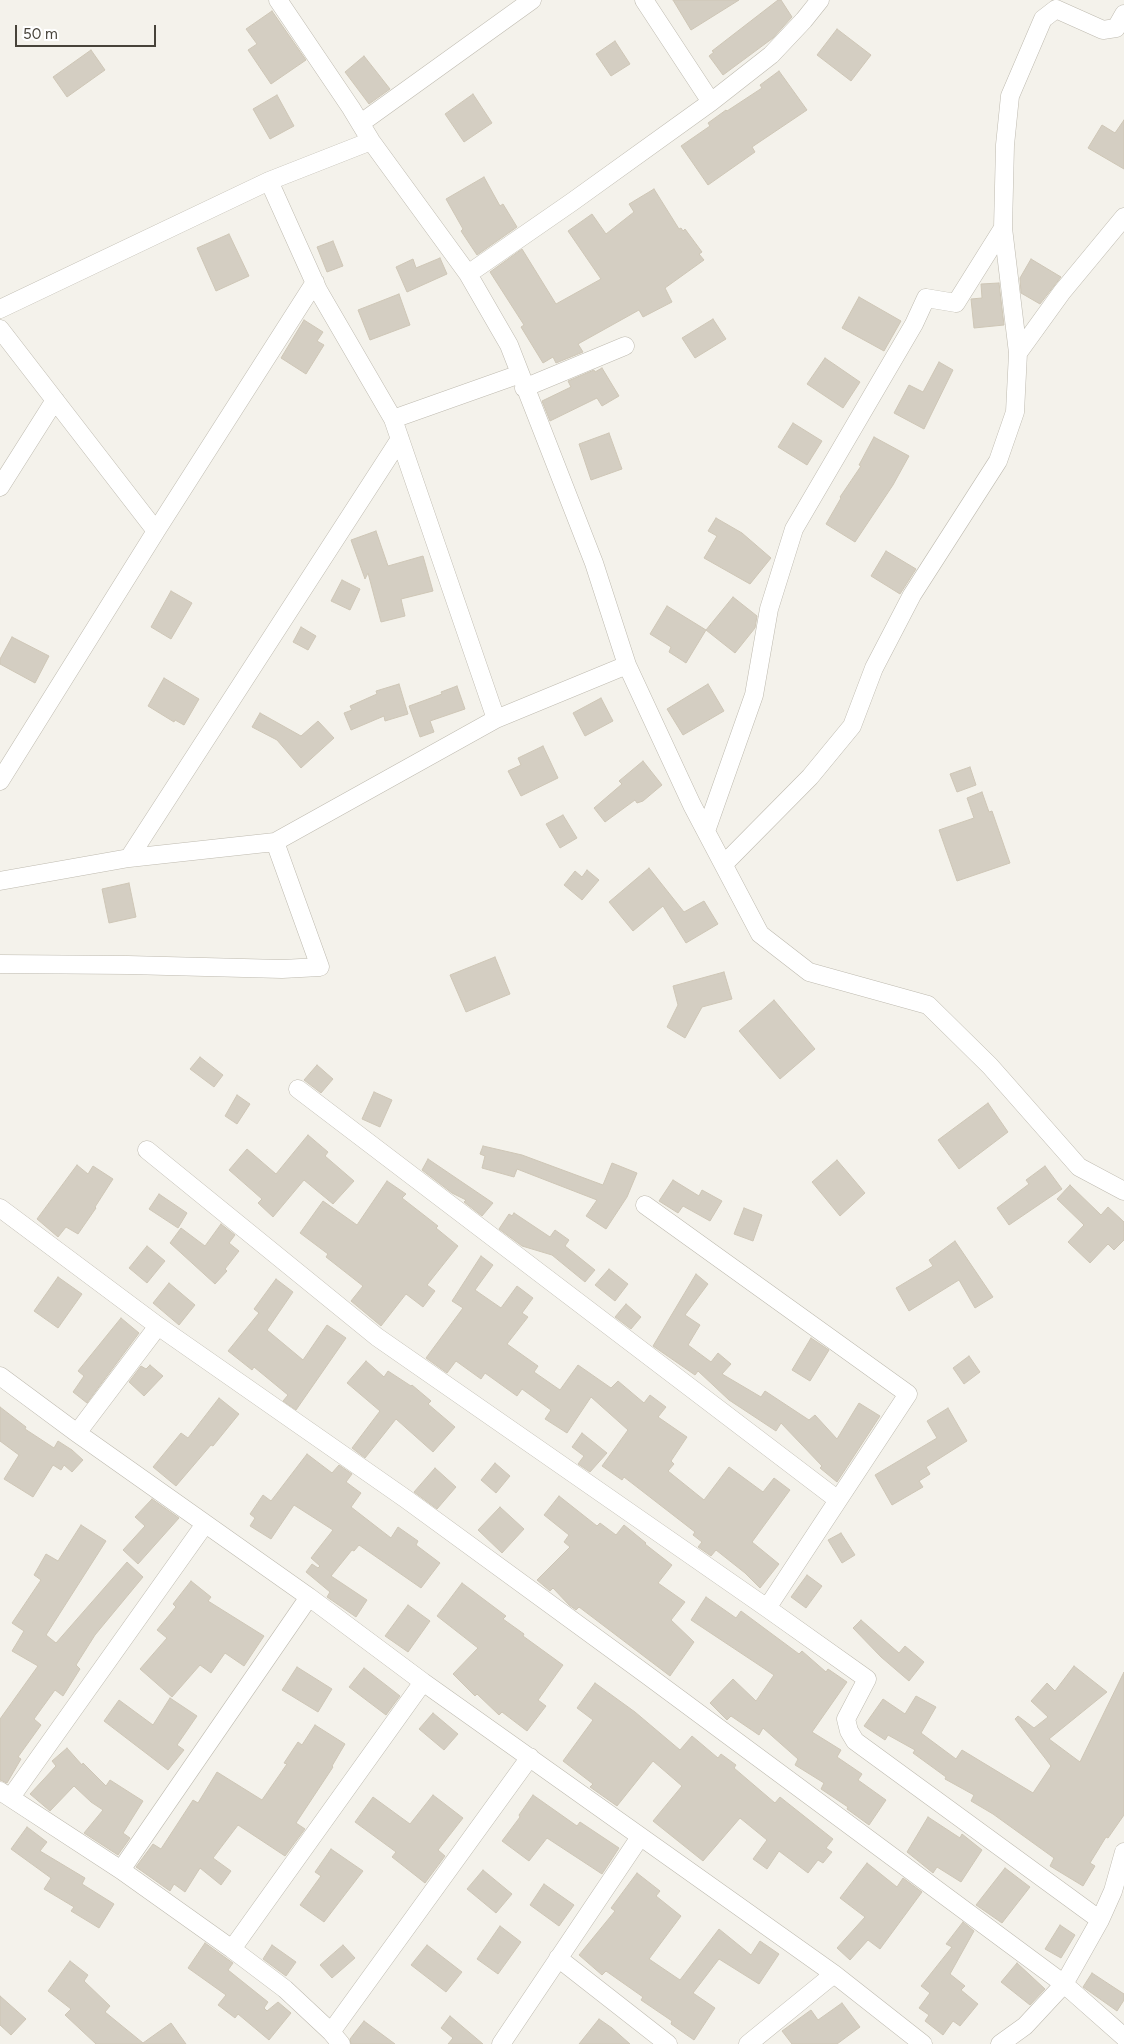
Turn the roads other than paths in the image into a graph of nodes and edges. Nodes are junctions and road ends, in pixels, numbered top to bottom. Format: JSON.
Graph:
{"nodes":[{"id":1,"x":278,"y":0,"type":"edge"},
{"id":2,"x":532,"y":0,"type":"edge"},
{"id":3,"x":644,"y":0,"type":"edge"},
{"id":4,"x":820,"y":0,"type":"edge"},
{"id":5,"x":1124,"y":14,"type":"edge"},
{"id":6,"x":711,"y":102,"type":"junction"},
{"id":7,"x":361,"y":123,"type":"junction"},
{"id":8,"x":372,"y":141,"type":"junction"},
{"id":9,"x":269,"y":181,"type":"junction"},
{"id":10,"x":1124,"y":217,"type":"edge"},
{"id":11,"x":1003,"y":228,"type":"junction"},
{"id":12,"x":468,"y":274,"type":"junction"},
{"id":13,"x":315,"y":282,"type":"junction"},
{"id":14,"x":0,"y":309,"type":"edge"},
{"id":15,"x":0,"y":329,"type":"edge"},
{"id":16,"x":625,"y":346,"type":"dead end"},
{"id":17,"x":1018,"y":354,"type":"junction"},
{"id":18,"x":522,"y":381,"type":"junction"},
{"id":19,"x":55,"y":400,"type":"junction"},
{"id":20,"x":393,"y":419,"type":"junction"},
{"id":21,"x":400,"y":439,"type":"junction"},
{"id":22,"x":0,"y":487,"type":"edge"},
{"id":23,"x":156,"y":531,"type":"junction"},
{"id":24,"x":627,"y":665,"type":"junction"},
{"id":25,"x":496,"y":720,"type":"junction"},
{"id":26,"x":0,"y":781,"type":"edge"},
{"id":27,"x":706,"y":831,"type":"junction"},
{"id":28,"x":275,"y":842,"type":"junction"},
{"id":29,"x":130,"y":858,"type":"junction"},
{"id":30,"x":724,"y":864,"type":"junction"},
{"id":31,"x":0,"y":881,"type":"edge"},
{"id":32,"x":0,"y":964,"type":"edge"},
{"id":33,"x":298,"y":1089,"type":"dead end"},
{"id":34,"x":147,"y":1150,"type":"dead end"},
{"id":35,"x":1124,"y":1191,"type":"edge"},
{"id":36,"x":645,"y":1205,"type":"dead end"},
{"id":37,"x":0,"y":1208,"type":"edge"},
{"id":38,"x":158,"y":1326,"type":"junction"},
{"id":39,"x":0,"y":1376,"type":"edge"},
{"id":40,"x":77,"y":1434,"type":"junction"},
{"id":41,"x":838,"y":1500,"type":"junction"},
{"id":42,"x":205,"y":1524,"type":"junction"},
{"id":43,"x":309,"y":1597,"type":"junction"},
{"id":44,"x":768,"y":1608,"type":"junction"},
{"id":45,"x":423,"y":1682,"type":"junction"},
{"id":46,"x":530,"y":1758,"type":"junction"},
{"id":47,"x":5,"y":1794,"type":"edge"},
{"id":48,"x":640,"y":1836,"type":"junction"},
{"id":49,"x":1124,"y":1852,"type":"edge"},
{"id":50,"x":121,"y":1870,"type":"junction"},
{"id":51,"x":1100,"y":1920,"type":"junction"},
{"id":52,"x":232,"y":1949,"type":"junction"},
{"id":53,"x":558,"y":1958,"type":"junction"},
{"id":54,"x":834,"y":1974,"type":"junction"},
{"id":55,"x":1064,"y":1984,"type":"junction"},
{"id":56,"x":1124,"y":2037,"type":"edge"},
{"id":57,"x":336,"y":2038,"type":"edge"},
{"id":58,"x":501,"y":2044,"type":"edge"},
{"id":59,"x":668,"y":2044,"type":"edge"},
{"id":60,"x":748,"y":2044,"type":"edge"},
{"id":61,"x":923,"y":2044,"type":"edge"},
{"id":62,"x":1000,"y":2044,"type":"edge"}],
"edges":[{"from":1,"to":7,"type":"street"},
{"from":2,"to":7,"type":"street"},
{"from":3,"to":6,"type":"street"},
{"from":4,"to":6,"type":"street"},
{"from":5,"to":11,"type":"street"},
{"from":6,"to":12,"type":"street"},
{"from":7,"to":8,"type":"street"},
{"from":8,"to":9,"type":"street"},
{"from":8,"to":12,"type":"street"},
{"from":9,"to":13,"type":"street"},
{"from":9,"to":14,"type":"street"},
{"from":10,"to":17,"type":"street"},
{"from":11,"to":17,"type":"street"},
{"from":11,"to":27,"type":"street"},
{"from":12,"to":18,"type":"street"},
{"from":13,"to":20,"type":"street"},
{"from":13,"to":23,"type":"street"},
{"from":15,"to":19,"type":"street"},
{"from":16,"to":18,"type":"street"},
{"from":17,"to":30,"type":"street"},
{"from":18,"to":20,"type":"street"},
{"from":18,"to":24,"type":"street"},
{"from":19,"to":22,"type":"street"},
{"from":19,"to":23,"type":"street"},
{"from":20,"to":21,"type":"street"},
{"from":21,"to":25,"type":"street"},
{"from":21,"to":29,"type":"street"},
{"from":23,"to":26,"type":"street"},
{"from":24,"to":25,"type":"street"},
{"from":24,"to":27,"type":"street"},
{"from":25,"to":28,"type":"street"},
{"from":27,"to":30,"type":"street"},
{"from":28,"to":29,"type":"street"},
{"from":28,"to":32,"type":"street"},
{"from":29,"to":31,"type":"street"},
{"from":30,"to":35,"type":"street"},
{"from":33,"to":41,"type":"street"},
{"from":34,"to":44,"type":"street"},
{"from":36,"to":41,"type":"street"},
{"from":37,"to":38,"type":"street"},
{"from":38,"to":40,"type":"street"},
{"from":38,"to":55,"type":"street"},
{"from":39,"to":40,"type":"street"},
{"from":40,"to":42,"type":"street"},
{"from":41,"to":44,"type":"street"},
{"from":42,"to":43,"type":"street"},
{"from":42,"to":47,"type":"street"},
{"from":43,"to":45,"type":"street"},
{"from":43,"to":50,"type":"street"},
{"from":44,"to":51,"type":"street"},
{"from":45,"to":46,"type":"street"},
{"from":45,"to":52,"type":"street"},
{"from":46,"to":48,"type":"street"},
{"from":46,"to":57,"type":"street"},
{"from":47,"to":50,"type":"street"},
{"from":48,"to":53,"type":"street"},
{"from":48,"to":54,"type":"street"},
{"from":49,"to":51,"type":"street"},
{"from":50,"to":52,"type":"street"},
{"from":51,"to":55,"type":"street"},
{"from":52,"to":57,"type":"street"},
{"from":53,"to":58,"type":"street"},
{"from":53,"to":59,"type":"street"},
{"from":54,"to":60,"type":"street"},
{"from":54,"to":61,"type":"street"},
{"from":55,"to":56,"type":"street"},
{"from":55,"to":62,"type":"street"}]}
